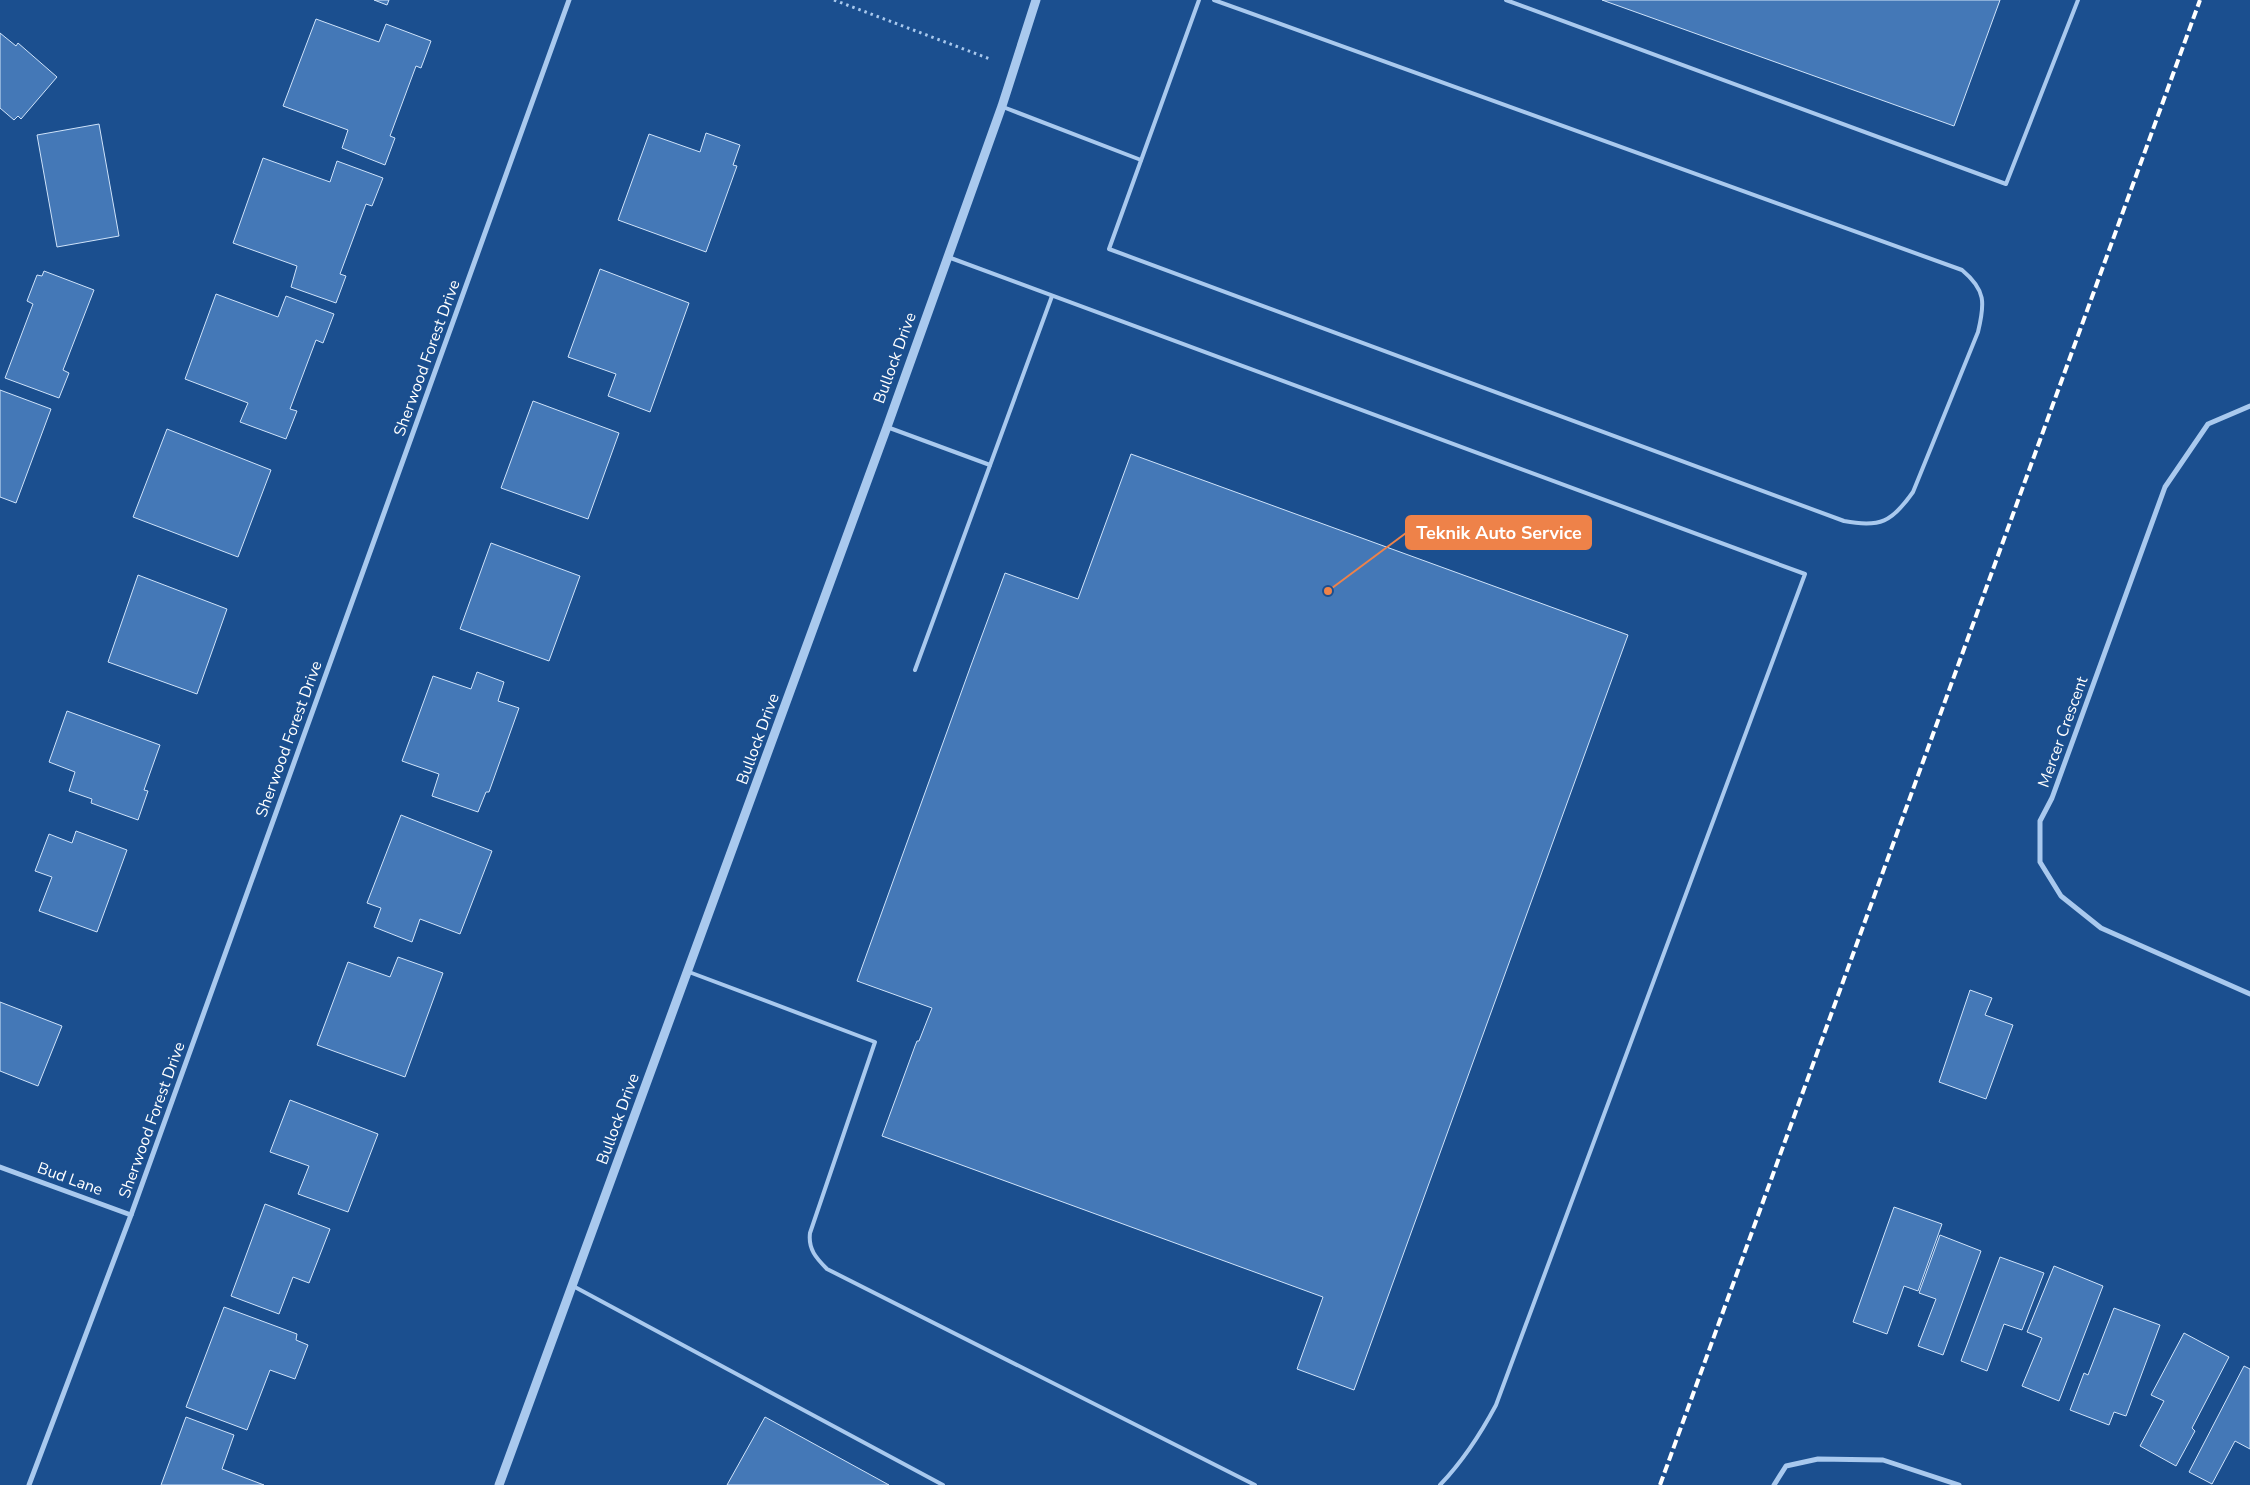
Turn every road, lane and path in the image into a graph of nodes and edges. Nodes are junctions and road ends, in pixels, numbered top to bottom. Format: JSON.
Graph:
{"nodes":[{"id":1,"x":569,"y":0,"type":"edge"},
{"id":2,"x":834,"y":0,"type":"edge"},
{"id":3,"x":1036,"y":0,"type":"edge"},
{"id":4,"x":1199,"y":0,"type":"edge"},
{"id":5,"x":1214,"y":0,"type":"edge"},
{"id":6,"x":1506,"y":0,"type":"edge"},
{"id":7,"x":2078,"y":0,"type":"edge"},
{"id":8,"x":1014,"y":68,"type":"junction"},
{"id":9,"x":1002,"y":106,"type":"junction"},
{"id":10,"x":1141,"y":160,"type":"junction"},
{"id":11,"x":948,"y":257,"type":"junction"},
{"id":12,"x":1052,"y":296,"type":"junction"},
{"id":13,"x":2250,"y":406,"type":"edge"},
{"id":14,"x":887,"y":427,"type":"junction"},
{"id":15,"x":990,"y":465,"type":"junction"},
{"id":16,"x":914,"y":670,"type":"dead end"},
{"id":17,"x":689,"y":972,"type":"junction"},
{"id":18,"x":2250,"y":994,"type":"edge"},
{"id":19,"x":0,"y":1167,"type":"edge"},
{"id":20,"x":131,"y":1215,"type":"junction"},
{"id":21,"x":573,"y":1286,"type":"junction"},
{"id":22,"x":29,"y":1485,"type":"edge"},
{"id":23,"x":499,"y":1485,"type":"edge"},
{"id":24,"x":943,"y":1485,"type":"edge"},
{"id":25,"x":1255,"y":1485,"type":"edge"},
{"id":26,"x":1440,"y":1485,"type":"edge"},
{"id":27,"x":1774,"y":1485,"type":"edge"},
{"id":28,"x":1959,"y":1485,"type":"edge"}],
"edges":[{"from":1,"to":20,"type":"street","name":"Sherwood Forest Drive"},
{"from":2,"to":8,"type":"path"},
{"from":3,"to":8,"type":"street","name":"Bullock Drive"},
{"from":4,"to":10,"type":"lane"},
{"from":5,"to":10,"type":"lane"},
{"from":6,"to":7,"type":"lane"},
{"from":8,"to":9,"type":"street","name":"Bullock Drive"},
{"from":9,"to":10,"type":"lane"},
{"from":9,"to":11,"type":"street","name":"Bullock Drive"},
{"from":11,"to":12,"type":"lane"},
{"from":11,"to":14,"type":"street","name":"Bullock Drive"},
{"from":12,"to":15,"type":"lane"},
{"from":12,"to":26,"type":"lane"},
{"from":13,"to":18,"type":"street","name":"Mercer Crescent"},
{"from":14,"to":15,"type":"lane"},
{"from":14,"to":17,"type":"street","name":"Bullock Drive"},
{"from":15,"to":16,"type":"lane"},
{"from":17,"to":21,"type":"street","name":"Bullock Drive"},
{"from":17,"to":25,"type":"lane"},
{"from":19,"to":20,"type":"street","name":"Bud Lane"},
{"from":20,"to":22,"type":"street","name":"Sherwood Forest Drive"},
{"from":21,"to":23,"type":"street","name":"Bullock Drive"},
{"from":21,"to":24,"type":"lane"},
{"from":27,"to":28,"type":"street"}]}
